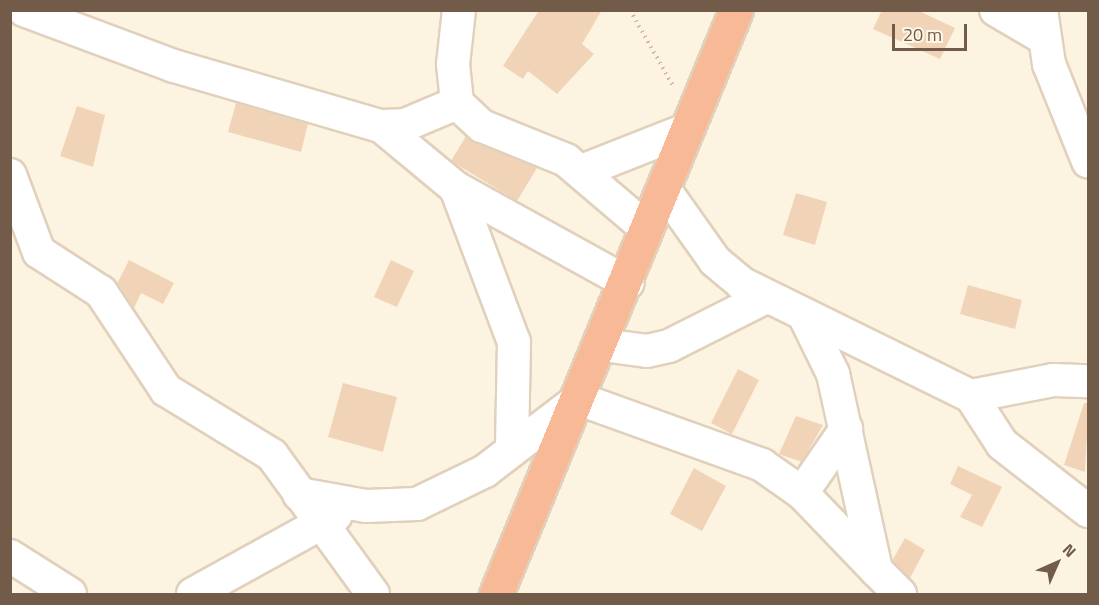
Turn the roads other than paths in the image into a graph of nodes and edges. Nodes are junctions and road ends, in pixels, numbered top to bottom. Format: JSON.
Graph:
{"nodes":[{"id":1,"x":24,"y":10,"type":"edge"},
{"id":2,"x":459,"y":10,"type":"edge"},
{"id":3,"x":736,"y":10,"type":"edge"},
{"id":4,"x":996,"y":10,"type":"edge"},
{"id":5,"x":1041,"y":24,"type":"edge"},
{"id":6,"x":457,"y":104,"type":"junction"},
{"id":7,"x":690,"y":121,"type":"junction"},
{"id":8,"x":381,"y":126,"type":"junction"},
{"id":9,"x":1089,"y":161,"type":"edge"},
{"id":10,"x":582,"y":171,"type":"junction"},
{"id":11,"x":10,"y":175,"type":"edge"},
{"id":12,"x":456,"y":188,"type":"junction"},
{"id":13,"x":664,"y":189,"type":"junction"},
{"id":14,"x":647,"y":229,"type":"junction"},
{"id":15,"x":628,"y":283,"type":"junction"},
{"id":16,"x":764,"y":298,"type":"junction"},
{"id":17,"x":805,"y":317,"type":"junction"},
{"id":18,"x":602,"y":345,"type":"junction"},
{"id":19,"x":1089,"y":381,"type":"edge"},
{"id":20,"x":971,"y":396,"type":"junction"},
{"id":21,"x":579,"y":399,"type":"junction"},
{"id":22,"x":846,"y":429,"type":"junction"},
{"id":23,"x":512,"y":450,"type":"junction"},
{"id":24,"x":802,"y":493,"type":"junction"},
{"id":25,"x":299,"y":494,"type":"junction"},
{"id":26,"x":366,"y":506,"type":"junction"},
{"id":27,"x":1089,"y":511,"type":"edge"},
{"id":28,"x":317,"y":522,"type":"junction"},
{"id":29,"x":10,"y":556,"type":"edge"},
{"id":30,"x":876,"y":570,"type":"junction"},
{"id":31,"x":70,"y":594,"type":"edge"},
{"id":32,"x":193,"y":594,"type":"edge"},
{"id":33,"x":373,"y":594,"type":"edge"},
{"id":34,"x":496,"y":594,"type":"edge"},
{"id":35,"x":900,"y":594,"type":"edge"}],
"edges":[{"from":1,"to":8,"type":"street"},
{"from":2,"to":6,"type":"street"},
{"from":3,"to":7,"type":"highway"},
{"from":4,"to":5,"type":"street"},
{"from":5,"to":9,"type":"street"},
{"from":6,"to":8,"type":"street"},
{"from":6,"to":10,"type":"street"},
{"from":7,"to":10,"type":"street"},
{"from":7,"to":13,"type":"highway"},
{"from":8,"to":12,"type":"street"},
{"from":10,"to":14,"type":"street"},
{"from":11,"to":25,"type":"street"},
{"from":12,"to":15,"type":"street"},
{"from":12,"to":23,"type":"street"},
{"from":13,"to":14,"type":"highway"},
{"from":13,"to":16,"type":"street"},
{"from":14,"to":15,"type":"highway"},
{"from":15,"to":18,"type":"highway"},
{"from":16,"to":17,"type":"street"},
{"from":16,"to":18,"type":"street"},
{"from":17,"to":20,"type":"street"},
{"from":17,"to":22,"type":"street"},
{"from":18,"to":21,"type":"highway"},
{"from":19,"to":20,"type":"street"},
{"from":20,"to":27,"type":"street"},
{"from":21,"to":23,"type":"street"},
{"from":21,"to":24,"type":"street"},
{"from":21,"to":34,"type":"highway"},
{"from":22,"to":24,"type":"street"},
{"from":22,"to":30,"type":"street"},
{"from":23,"to":26,"type":"street"},
{"from":24,"to":30,"type":"street"},
{"from":25,"to":26,"type":"street"},
{"from":25,"to":28,"type":"street"},
{"from":26,"to":28,"type":"street"},
{"from":28,"to":32,"type":"street"},
{"from":28,"to":33,"type":"street"},
{"from":29,"to":31,"type":"street"},
{"from":30,"to":35,"type":"street"}]}
